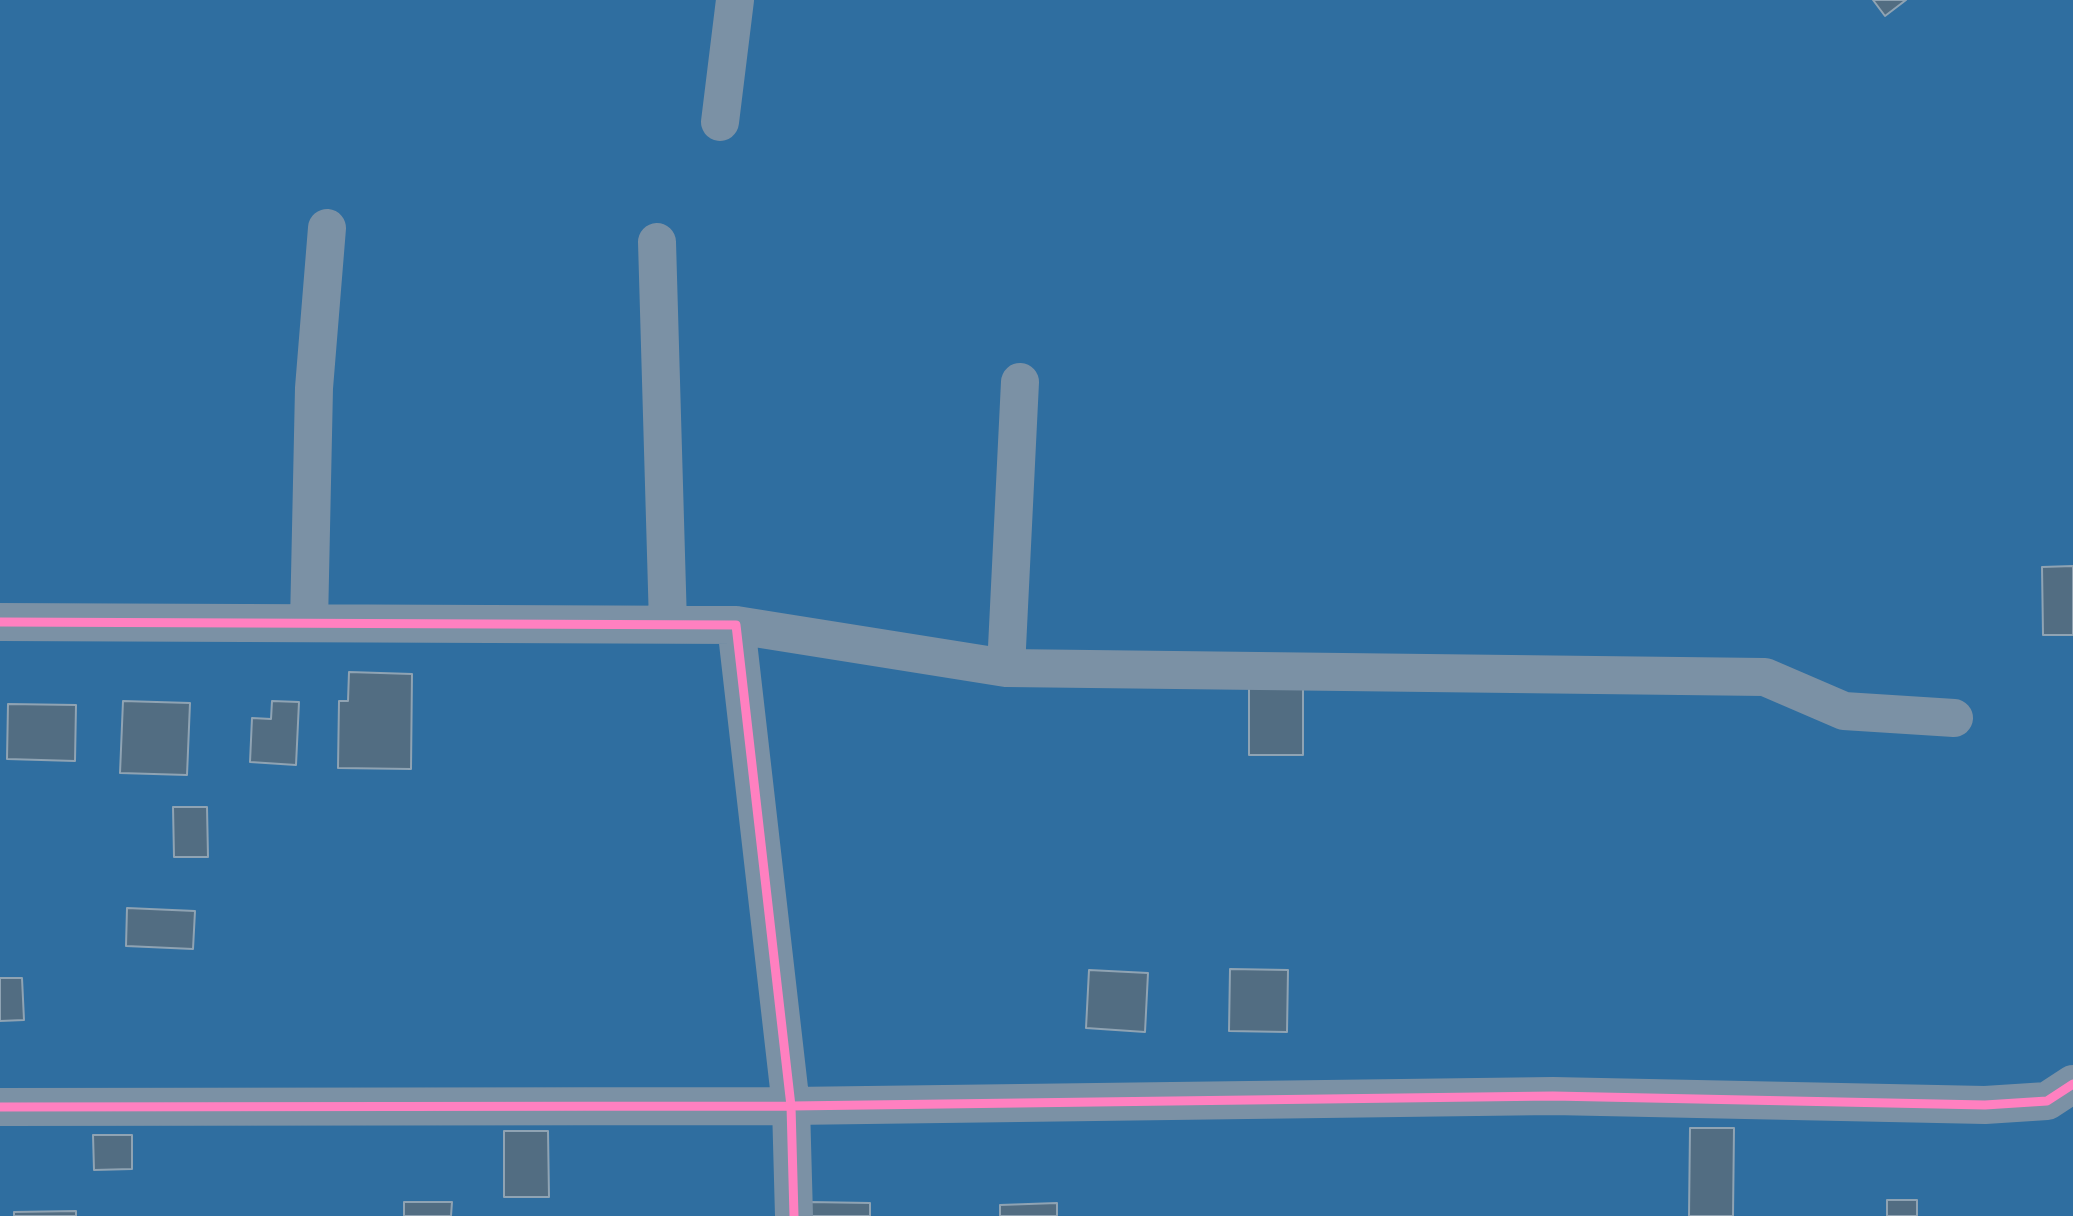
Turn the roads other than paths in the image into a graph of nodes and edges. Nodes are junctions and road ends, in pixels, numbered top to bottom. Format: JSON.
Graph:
{"nodes":[{"id":1,"x":735,"y":0,"type":"edge"},
{"id":2,"x":720,"y":122,"type":"dead end"},
{"id":3,"x":327,"y":228,"type":"dead end"},
{"id":4,"x":657,"y":242,"type":"dead end"},
{"id":5,"x":1020,"y":382,"type":"dead end"},
{"id":6,"x":0,"y":622,"type":"edge"},
{"id":7,"x":309,"y":623,"type":"junction"},
{"id":8,"x":668,"y":624,"type":"junction"},
{"id":9,"x":736,"y":625,"type":"junction"},
{"id":10,"x":1006,"y":668,"type":"junction"},
{"id":11,"x":1954,"y":718,"type":"dead end"},
{"id":12,"x":2073,"y":1084,"type":"edge"},
{"id":13,"x":791,"y":1106,"type":"junction"},
{"id":14,"x":0,"y":1107,"type":"edge"},
{"id":15,"x":794,"y":1216,"type":"edge"}],
"edges":[{"from":1,"to":2,"type":"street"},
{"from":3,"to":7,"type":"street"},
{"from":4,"to":8,"type":"street"},
{"from":5,"to":10,"type":"street"},
{"from":6,"to":7,"type":"street"},
{"from":7,"to":8,"type":"street"},
{"from":8,"to":9,"type":"street"},
{"from":9,"to":10,"type":"street"},
{"from":9,"to":13,"type":"street"},
{"from":10,"to":11,"type":"street"},
{"from":12,"to":13,"type":"street"},
{"from":13,"to":14,"type":"street"},
{"from":13,"to":15,"type":"street"}]}
